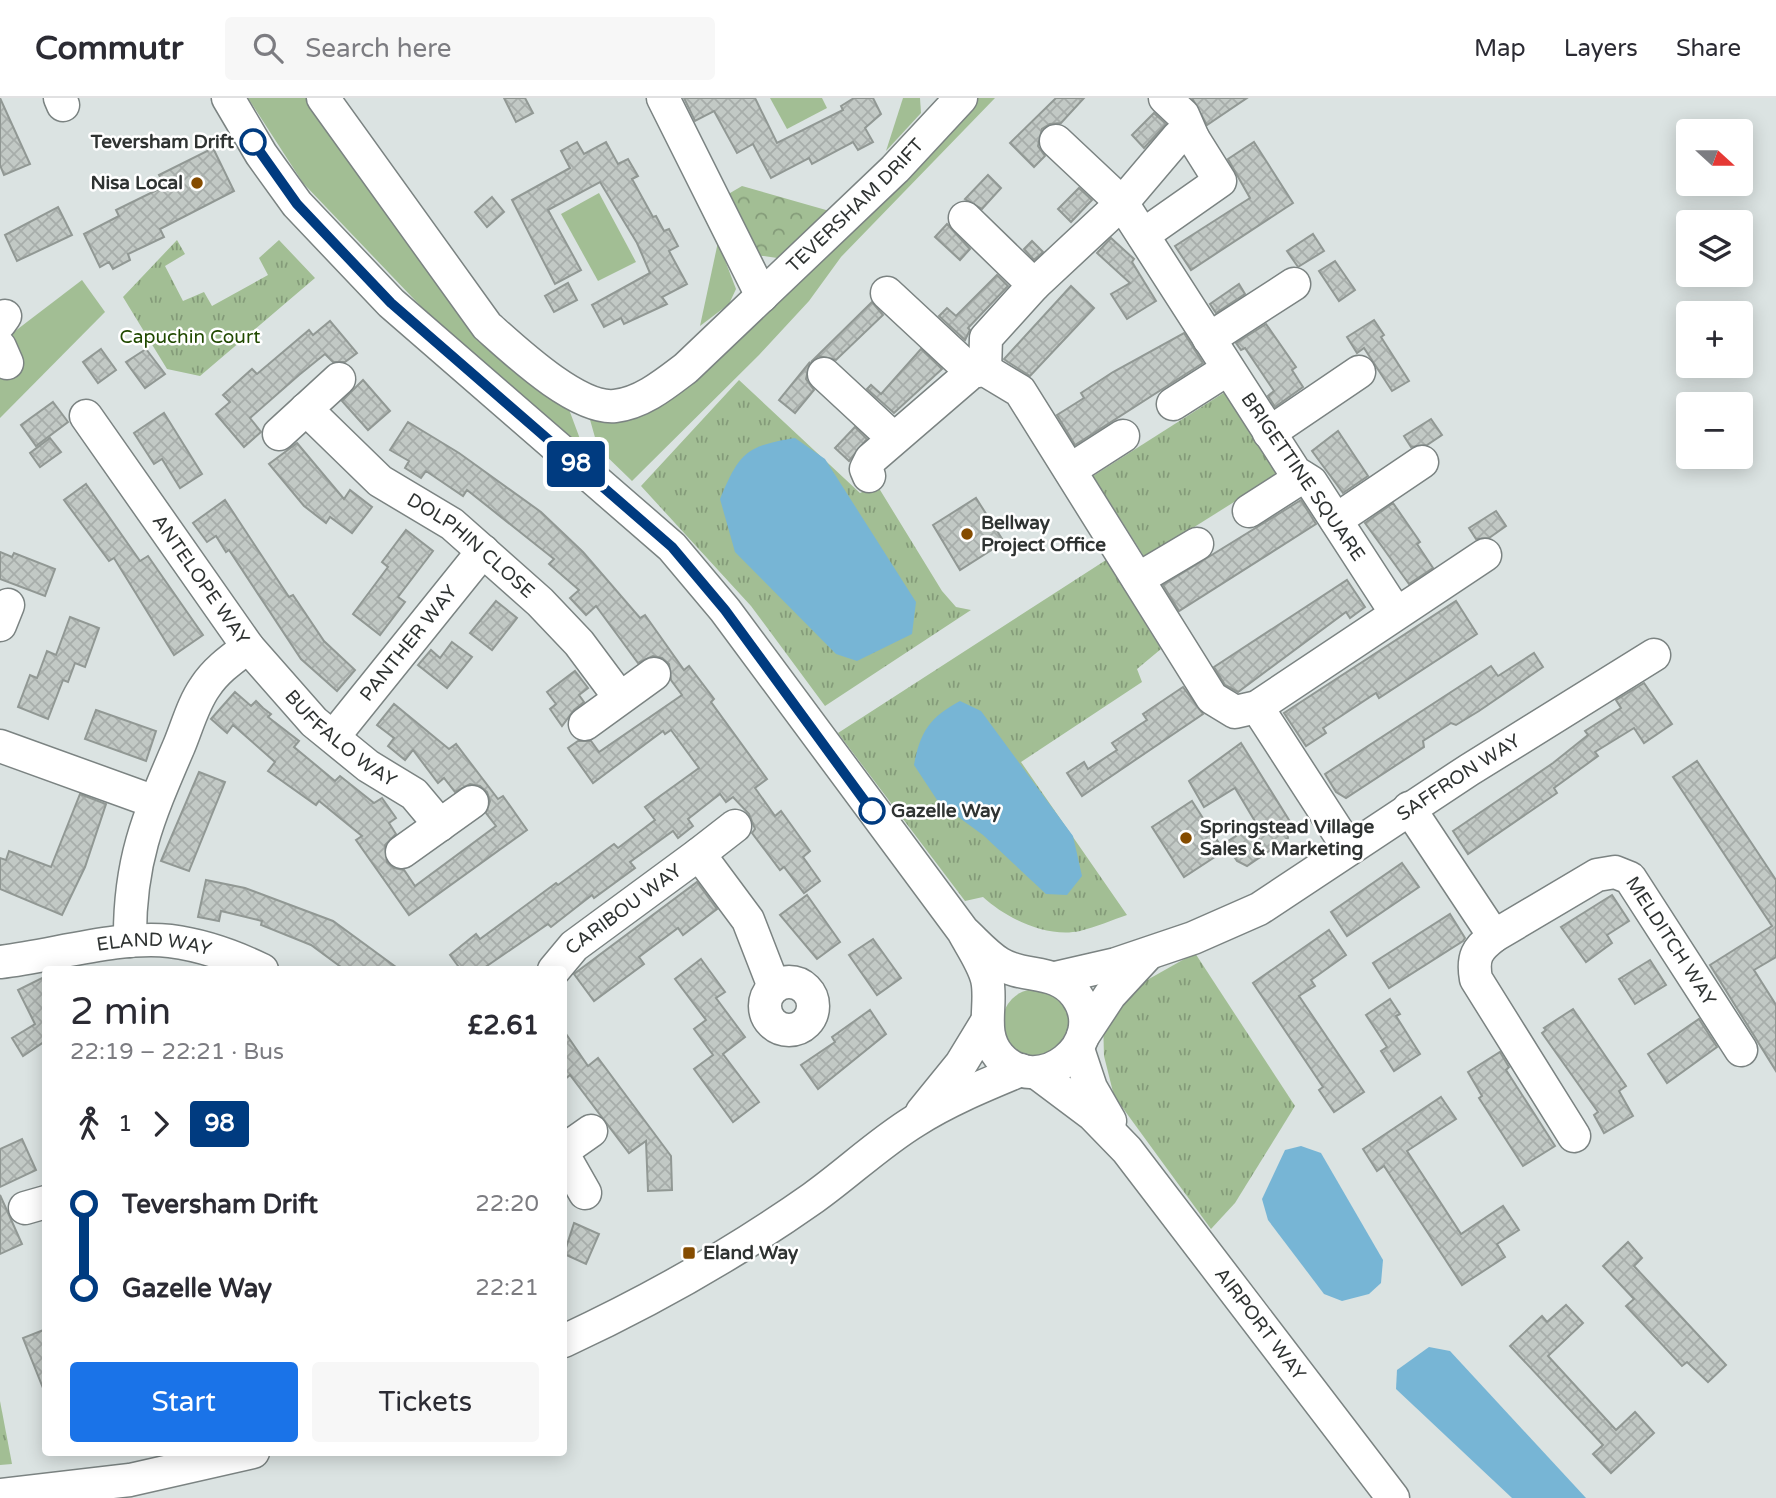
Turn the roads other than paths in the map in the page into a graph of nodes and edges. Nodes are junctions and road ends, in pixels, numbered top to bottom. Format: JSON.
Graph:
{"nodes":[{"id":1,"x":228,"y":98,"type":"edge"},
{"id":2,"x":323,"y":98,"type":"edge"},
{"id":3,"x":663,"y":98,"type":"edge"},
{"id":4,"x":1166,"y":98,"type":"edge"},
{"id":5,"x":948,"y":104,"type":"edge"},
{"id":6,"x":1194,"y":138,"type":"junction"},
{"id":7,"x":1056,"y":141,"type":"dead end"},
{"id":8,"x":1122,"y":203,"type":"junction"},
{"id":9,"x":965,"y":218,"type":"dead end"},
{"id":10,"x":1143,"y":236,"type":"junction"},
{"id":11,"x":1294,"y":284,"type":"dead end"},
{"id":12,"x":1034,"y":285,"type":"junction"},
{"id":13,"x":887,"y":293,"type":"dead end"},
{"id":14,"x":762,"y":296,"type":"junction"},
{"id":15,"x":1209,"y":339,"type":"junction"},
{"id":16,"x":1228,"y":369,"type":"junction"},
{"id":17,"x":978,"y":371,"type":"junction"},
{"id":18,"x":1359,"y":372,"type":"dead end"},
{"id":19,"x":824,"y":374,"type":"dead end"},
{"id":20,"x":339,"y":379,"type":"dead end"},
{"id":21,"x":1173,"y":404,"type":"dead end"},
{"id":22,"x":306,"y":410,"type":"junction"},
{"id":23,"x":86,"y":416,"type":"dead end"},
{"id":24,"x":1269,"y":433,"type":"junction"},
{"id":25,"x":279,"y":434,"type":"dead end"},
{"id":26,"x":1123,"y":436,"type":"dead end"},
{"id":27,"x":892,"y":438,"type":"junction"},
{"id":28,"x":1422,"y":462,"type":"dead end"},
{"id":29,"x":1070,"y":470,"type":"junction"},
{"id":30,"x":869,"y":476,"type":"dead end"},
{"id":31,"x":1302,"y":477,"type":"junction"},
{"id":32,"x":1249,"y":511,"type":"dead end"},
{"id":33,"x":1336,"y":520,"type":"junction"},
{"id":34,"x":1196,"y":544,"type":"dead end"},
{"id":35,"x":483,"y":551,"type":"junction"},
{"id":36,"x":1485,"y":555,"type":"dead end"},
{"id":37,"x":1138,"y":579,"type":"junction"},
{"id":38,"x":1396,"y":613,"type":"junction"},
{"id":39,"x":248,"y":647,"type":"junction"},
{"id":40,"x":1654,"y":655,"type":"dead end"},
{"id":41,"x":654,"y":674,"type":"dead end"},
{"id":42,"x":620,"y":698,"type":"junction"},
{"id":43,"x":1257,"y":707,"type":"junction"},
{"id":44,"x":585,"y":724,"type":"dead end"},
{"id":45,"x":334,"y":736,"type":"junction"},
{"id":46,"x":0,"y":746,"type":"edge"},
{"id":47,"x":155,"y":802,"type":"junction"},
{"id":48,"x":472,"y":802,"type":"dead end"},
{"id":49,"x":1409,"y":808,"type":"junction"},
{"id":50,"x":440,"y":825,"type":"junction"},
{"id":51,"x":735,"y":826,"type":"dead end"},
{"id":52,"x":1349,"y":849,"type":"junction"},
{"id":53,"x":402,"y":852,"type":"dead end"},
{"id":54,"x":699,"y":854,"type":"junction"},
{"id":55,"x":963,"y":931,"type":"junction"},
{"id":56,"x":1494,"y":936,"type":"junction"},
{"id":57,"x":130,"y":941,"type":"junction"},
{"id":58,"x":1150,"y":951,"type":"junction"},
{"id":59,"x":0,"y":962,"type":"edge"},
{"id":60,"x":252,"y":966,"type":"edge"},
{"id":61,"x":557,"y":966,"type":"edge"},
{"id":62,"x":1052,"y":977,"type":"junction"},
{"id":63,"x":774,"y":987,"type":"dead end"},
{"id":64,"x":987,"y":1018,"type":"junction"},
{"id":65,"x":1080,"y":1042,"type":"junction"},
{"id":66,"x":1741,"y":1050,"type":"dead end"},
{"id":67,"x":1029,"y":1072,"type":"junction"},
{"id":68,"x":914,"y":1121,"type":"junction"},
{"id":69,"x":591,"y":1131,"type":"dead end"},
{"id":70,"x":1574,"y":1136,"type":"dead end"},
{"id":71,"x":567,"y":1148,"type":"edge"},
{"id":72,"x":1127,"y":1150,"type":"junction"},
{"id":73,"x":567,"y":1161,"type":"edge"},
{"id":74,"x":585,"y":1193,"type":"dead end"},
{"id":75,"x":567,"y":1340,"type":"edge"},
{"id":76,"x":235,"y":1456,"type":"edge"},
{"id":77,"x":0,"y":1495,"type":"edge"},
{"id":78,"x":1393,"y":1498,"type":"edge"}],
"edges":[{"from":1,"to":55,"type":"street"},
{"from":2,"to":14,"type":"street","name":"TEVERSHAM DRIFT"},
{"from":3,"to":14,"type":"street"},
{"from":4,"to":6,"type":"street"},
{"from":5,"to":14,"type":"street","name":"TEVERSHAM DRIFT"},
{"from":6,"to":8,"type":"street"},
{"from":6,"to":10,"type":"street"},
{"from":7,"to":8,"type":"street","name":"BRIGETTINE SQUARE"},
{"from":8,"to":10,"type":"street","name":"BRIGETTINE SQUARE"},
{"from":8,"to":12,"type":"street"},
{"from":9,"to":12,"type":"street"},
{"from":10,"to":15,"type":"street","name":"BRIGETTINE SQUARE"},
{"from":11,"to":15,"type":"street"},
{"from":12,"to":17,"type":"street"},
{"from":13,"to":17,"type":"street"},
{"from":15,"to":16,"type":"street","name":"BRIGETTINE SQUARE"},
{"from":16,"to":21,"type":"street"},
{"from":16,"to":24,"type":"street","name":"BRIGETTINE SQUARE"},
{"from":17,"to":27,"type":"street"},
{"from":17,"to":29,"type":"street"},
{"from":18,"to":24,"type":"street"},
{"from":19,"to":27,"type":"street"},
{"from":20,"to":22,"type":"street"},
{"from":22,"to":25,"type":"street"},
{"from":22,"to":35,"type":"street","name":"DOLPHIN CLOSE"},
{"from":23,"to":39,"type":"street","name":"ANTELOPE WAY"},
{"from":24,"to":31,"type":"street","name":"BRIGETTINE SQUARE"},
{"from":26,"to":29,"type":"street"},
{"from":27,"to":30,"type":"street"},
{"from":28,"to":33,"type":"street"},
{"from":29,"to":37,"type":"street"},
{"from":31,"to":32,"type":"street"},
{"from":31,"to":33,"type":"street","name":"BRIGETTINE SQUARE"},
{"from":33,"to":38,"type":"street","name":"BRIGETTINE SQUARE"},
{"from":34,"to":37,"type":"street"},
{"from":35,"to":42,"type":"street","name":"DOLPHIN CLOSE"},
{"from":35,"to":45,"type":"street","name":"PANTHER WAY"},
{"from":36,"to":38,"type":"street"},
{"from":37,"to":43,"type":"street"},
{"from":38,"to":43,"type":"street"},
{"from":39,"to":45,"type":"street","name":"BUFFALO WAY"},
{"from":39,"to":47,"type":"street","name":"ANTELOPE WAY"},
{"from":40,"to":49,"type":"street","name":"SAFFRON WAY"},
{"from":41,"to":42,"type":"street"},
{"from":42,"to":44,"type":"street"},
{"from":43,"to":52,"type":"street"},
{"from":45,"to":50,"type":"street","name":"BUFFALO WAY"},
{"from":46,"to":47,"type":"street"},
{"from":47,"to":57,"type":"street","name":"ANTELOPE WAY"},
{"from":48,"to":50,"type":"street"},
{"from":49,"to":52,"type":"street","name":"SAFFRON WAY"},
{"from":49,"to":56,"type":"street"},
{"from":50,"to":53,"type":"street"},
{"from":51,"to":54,"type":"street","name":"CARIBOU WAY"},
{"from":52,"to":58,"type":"street","name":"SAFFRON WAY"},
{"from":54,"to":61,"type":"street","name":"CARIBOU WAY"},
{"from":54,"to":63,"type":"street","name":"CARIBOU WAY"},
{"from":55,"to":62,"type":"street"},
{"from":55,"to":64,"type":"street"},
{"from":56,"to":66,"type":"street","name":"MELDITCH WAY"},
{"from":56,"to":70,"type":"street"},
{"from":57,"to":59,"type":"street","name":"ELAND WAY"},
{"from":57,"to":60,"type":"street","name":"ELAND WAY"},
{"from":58,"to":62,"type":"street","name":"SAFFRON WAY"},
{"from":58,"to":65,"type":"street","name":"SAFFRON WAY"},
{"from":62,"to":64,"type":"street"},
{"from":62,"to":65,"type":"street"},
{"from":64,"to":67,"type":"street"},
{"from":64,"to":68,"type":"street"},
{"from":65,"to":67,"type":"street"},
{"from":65,"to":72,"type":"street","name":"AIRPORT WAY"},
{"from":67,"to":68,"type":"street"},
{"from":67,"to":72,"type":"street","name":"AIRPORT WAY"},
{"from":68,"to":75,"type":"street"},
{"from":69,"to":71,"type":"street"},
{"from":72,"to":78,"type":"street","name":"AIRPORT WAY"},
{"from":73,"to":74,"type":"street"},
{"from":76,"to":77,"type":"street"}]}
